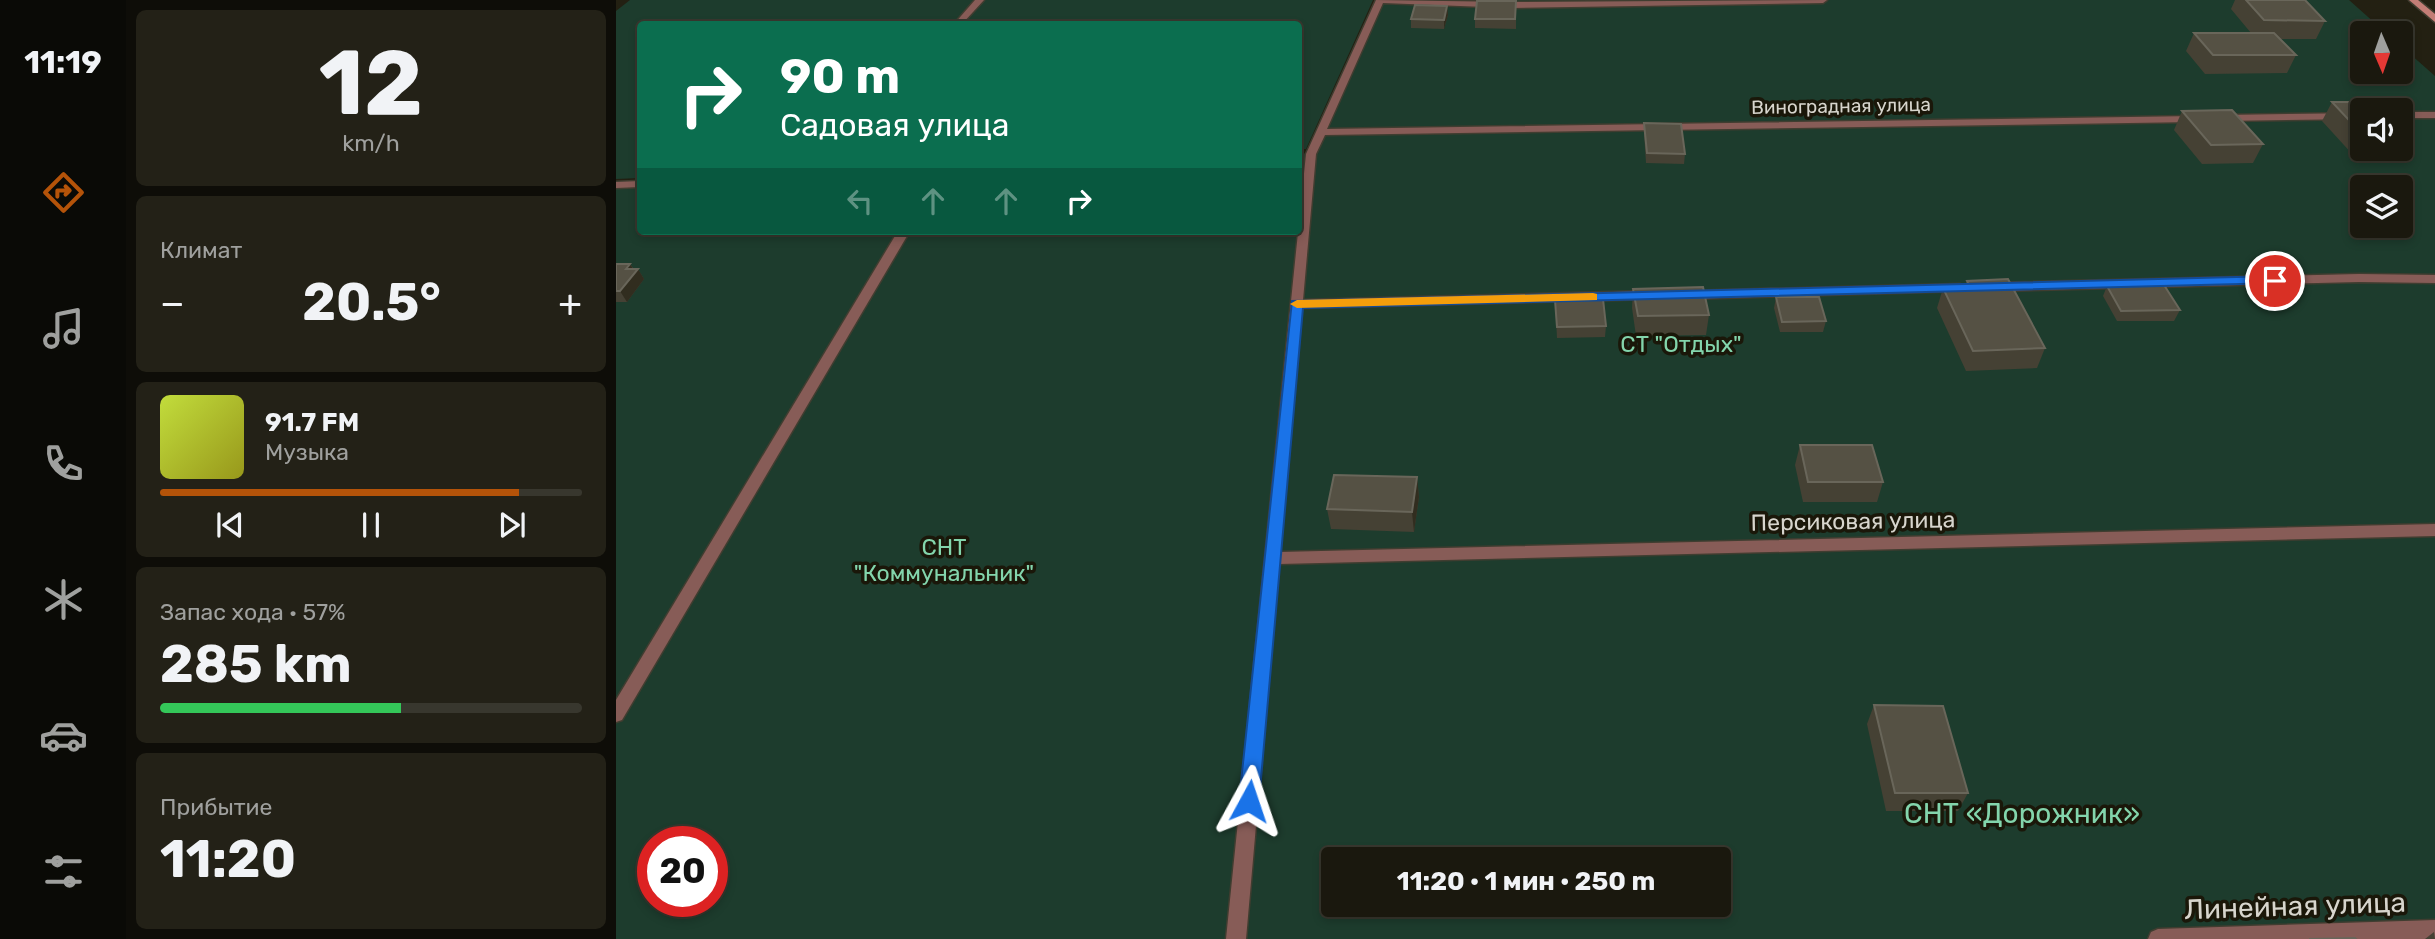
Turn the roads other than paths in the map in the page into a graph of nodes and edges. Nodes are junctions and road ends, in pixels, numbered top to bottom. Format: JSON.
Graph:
{"nodes":[{"id":1,"x":980,"y":0,"type":"edge"},
{"id":2,"x":1380,"y":0,"type":"edge"},
{"id":3,"x":1823,"y":0,"type":"edge"},
{"id":4,"x":2413,"y":0,"type":"edge"},
{"id":5,"x":2435,"y":19,"type":"edge"},
{"id":6,"x":961,"y":21,"type":"edge"},
{"id":7,"x":2435,"y":115,"type":"edge"},
{"id":8,"x":2350,"y":116,"type":"edge"},
{"id":9,"x":2413,"y":116,"type":"edge"},
{"id":10,"x":1321,"y":132,"type":"junction"},
{"id":11,"x":1305,"y":154,"type":"edge"},
{"id":12,"x":637,"y":184,"type":"edge"},
{"id":13,"x":616,"y":185,"type":"edge"},
{"id":14,"x":1302,"y":210,"type":"edge"},
{"id":15,"x":902,"y":235,"type":"edge"},
{"id":16,"x":1301,"y":235,"type":"edge"},
{"id":17,"x":2435,"y":279,"type":"edge"},
{"id":18,"x":1968,"y":288,"type":"edge"},
{"id":19,"x":1982,"y":288,"type":"edge"},
{"id":20,"x":1660,"y":295,"type":"edge"},
{"id":21,"x":1674,"y":295,"type":"edge"},
{"id":22,"x":1297,"y":304,"type":"junction"},
{"id":23,"x":2435,"y":530,"type":"edge"},
{"id":24,"x":1273,"y":558,"type":"junction"},
{"id":25,"x":616,"y":715,"type":"edge"},
{"id":26,"x":2435,"y":930,"type":"edge"},
{"id":27,"x":1236,"y":939,"type":"edge"},
{"id":28,"x":2158,"y":939,"type":"edge"}],
"edges":[{"from":1,"to":6,"type":"lane"},
{"from":2,"to":3,"type":"lane"},
{"from":2,"to":10,"type":"lane"},
{"from":4,"to":5,"type":"main road"},
{"from":7,"to":9,"type":"lane"},
{"from":8,"to":10,"type":"lane","name":"Виноградная улица"},
{"from":10,"to":11,"type":"lane"},
{"from":11,"to":14,"type":"lane"},
{"from":12,"to":13,"type":"lane"},
{"from":15,"to":25,"type":"lane"},
{"from":16,"to":22,"type":"lane"},
{"from":17,"to":19,"type":"lane"},
{"from":18,"to":21,"type":"lane"},
{"from":20,"to":22,"type":"lane"},
{"from":22,"to":24,"type":"lane"},
{"from":23,"to":24,"type":"lane","name":"Персиковая улица"},
{"from":24,"to":27,"type":"lane"},
{"from":26,"to":28,"type":"lane","name":"Линейная улица"}]}
